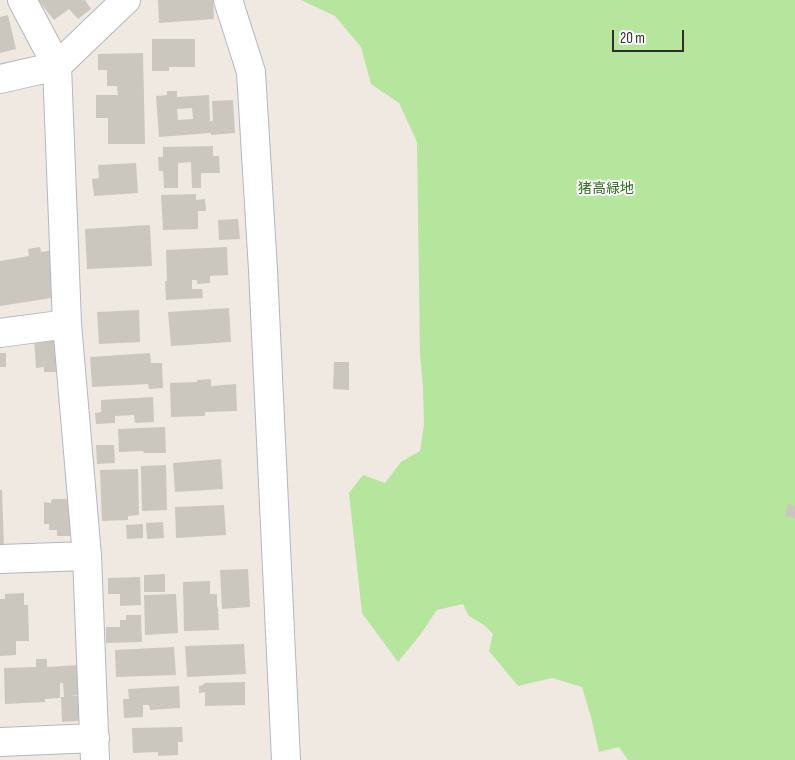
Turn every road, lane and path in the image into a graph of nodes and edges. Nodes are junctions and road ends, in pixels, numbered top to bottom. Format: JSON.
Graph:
{"nodes":[{"id":1,"x":22,"y":0,"type":"edge"},
{"id":2,"x":126,"y":0,"type":"edge"},
{"id":3,"x":228,"y":0,"type":"edge"},
{"id":4,"x":57,"y":66,"type":"junction"},
{"id":5,"x":0,"y":80,"type":"edge"},
{"id":6,"x":67,"y":324,"type":"junction"},
{"id":7,"x":0,"y":333,"type":"edge"},
{"id":8,"x":87,"y":556,"type":"junction"},
{"id":9,"x":0,"y":559,"type":"edge"},
{"id":10,"x":0,"y":742,"type":"edge"},
{"id":11,"x":95,"y":749,"type":"edge"},
{"id":12,"x":286,"y":760,"type":"edge"}],
"edges":[{"from":1,"to":4,"type":"street"},
{"from":2,"to":4,"type":"street"},
{"from":3,"to":12,"type":"street"},
{"from":4,"to":5,"type":"street"},
{"from":4,"to":6,"type":"street"},
{"from":6,"to":7,"type":"street"},
{"from":6,"to":8,"type":"street"},
{"from":8,"to":9,"type":"street"},
{"from":8,"to":11,"type":"street"},
{"from":10,"to":11,"type":"street"}]}
